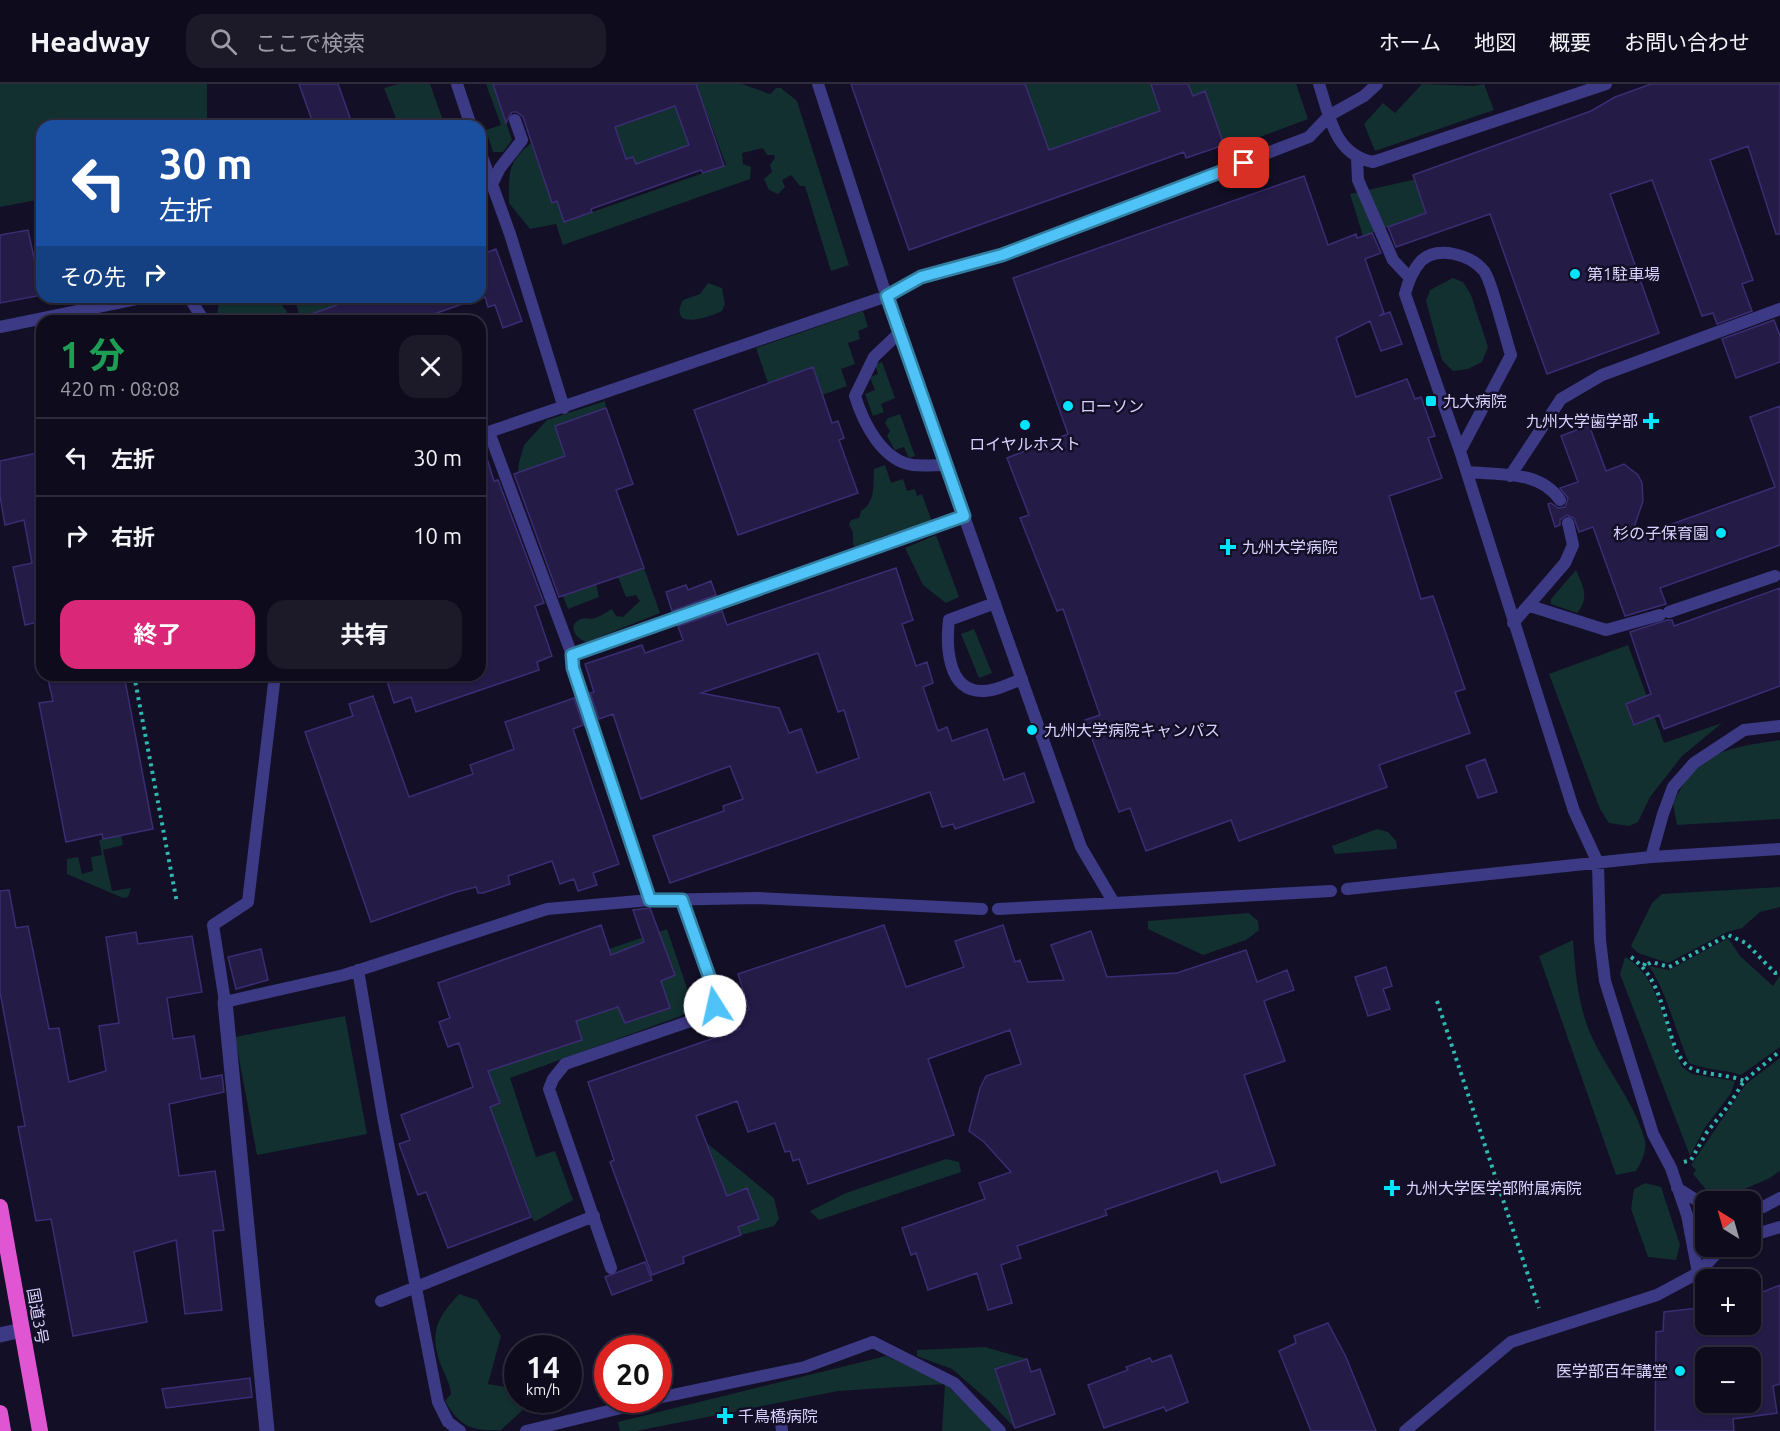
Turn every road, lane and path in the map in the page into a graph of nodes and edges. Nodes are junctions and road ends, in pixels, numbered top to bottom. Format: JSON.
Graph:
{"nodes":[{"id":1,"x":457,"y":84,"type":"edge"},
{"id":2,"x":818,"y":84,"type":"edge"},
{"id":3,"x":1319,"y":84,"type":"edge"},
{"id":4,"x":1377,"y":84,"type":"edge"},
{"id":5,"x":1606,"y":84,"type":"edge"},
{"id":6,"x":1330,"y":115,"type":"junction"},
{"id":7,"x":469,"y":120,"type":"edge"},
{"id":8,"x":515,"y":120,"type":"dead end"},
{"id":9,"x":1357,"y":159,"type":"junction"},
{"id":10,"x":486,"y":168,"type":"edge"},
{"id":11,"x":492,"y":184,"type":"junction"},
{"id":12,"x":1409,"y":277,"type":"junction"},
{"id":13,"x":887,"y":296,"type":"junction"},
{"id":14,"x":117,"y":303,"type":"edge"},
{"id":15,"x":1780,"y":309,"type":"edge"},
{"id":16,"x":58,"y":315,"type":"edge"},
{"id":17,"x":36,"y":320,"type":"edge"},
{"id":18,"x":0,"y":327,"type":"edge"},
{"id":19,"x":899,"y":333,"type":"junction"},
{"id":20,"x":564,"y":408,"type":"junction"},
{"id":21,"x":486,"y":434,"type":"edge"},
{"id":22,"x":486,"y":437,"type":"edge"},
{"id":23,"x":1460,"y":451,"type":"junction"},
{"id":24,"x":946,"y":465,"type":"junction"},
{"id":25,"x":1467,"y":472,"type":"junction"},
{"id":26,"x":1510,"y":476,"type":"junction"},
{"id":27,"x":1560,"y":500,"type":"dead end"},
{"id":28,"x":964,"y":516,"type":"junction"},
{"id":29,"x":1568,"y":523,"type":"dead end"},
{"id":30,"x":1775,"y":576,"type":"dead end"},
{"id":31,"x":994,"y":603,"type":"junction"},
{"id":32,"x":1530,"y":606,"type":"junction"},
{"id":33,"x":1513,"y":622,"type":"junction"},
{"id":34,"x":572,"y":655,"type":"junction"},
{"id":35,"x":1022,"y":679,"type":"junction"},
{"id":36,"x":135,"y":681,"type":"edge"},
{"id":37,"x":274,"y":681,"type":"edge"},
{"id":38,"x":1780,"y":726,"type":"edge"},
{"id":39,"x":1780,"y":849,"type":"edge"},
{"id":40,"x":1651,"y":857,"type":"junction"},
{"id":41,"x":1598,"y":863,"type":"junction"},
{"id":42,"x":1347,"y":890,"type":"dead end"},
{"id":43,"x":1331,"y":891,"type":"dead end"},
{"id":44,"x":650,"y":900,"type":"junction"},
{"id":45,"x":682,"y":900,"type":"junction"},
{"id":46,"x":177,"y":903,"type":"dead end"},
{"id":47,"x":1114,"y":903,"type":"junction"},
{"id":48,"x":982,"y":909,"type":"dead end"},
{"id":49,"x":998,"y":909,"type":"dead end"},
{"id":50,"x":1631,"y":957,"type":"dead end"},
{"id":51,"x":1644,"y":965,"type":"junction"},
{"id":52,"x":358,"y":970,"type":"junction"},
{"id":53,"x":1780,"y":972,"type":"edge"},
{"id":54,"x":1437,"y":1001,"type":"dead end"},
{"id":55,"x":225,"y":1002,"type":"junction"},
{"id":56,"x":1780,"y":1051,"type":"edge"},
{"id":57,"x":1744,"y":1081,"type":"junction"},
{"id":58,"x":1671,"y":1168,"type":"junction"},
{"id":59,"x":1677,"y":1188,"type":"junction"},
{"id":60,"x":1780,"y":1198,"type":"edge"},
{"id":61,"x":1695,"y":1199,"type":"edge"},
{"id":62,"x":0,"y":1207,"type":"edge"},
{"id":63,"x":1761,"y":1207,"type":"edge"},
{"id":64,"x":594,"y":1216,"type":"junction"},
{"id":65,"x":1780,"y":1227,"type":"edge"},
{"id":66,"x":1761,"y":1233,"type":"edge"},
{"id":67,"x":1713,"y":1257,"type":"edge"},
{"id":68,"x":611,"y":1269,"type":"dead end"},
{"id":69,"x":1697,"y":1269,"type":"edge"},
{"id":70,"x":1702,"y":1269,"type":"edge"},
{"id":71,"x":1695,"y":1275,"type":"edge"},
{"id":72,"x":417,"y":1286,"type":"junction"},
{"id":73,"x":381,"y":1301,"type":"dead end"},
{"id":74,"x":1539,"y":1308,"type":"dead end"},
{"id":75,"x":22,"y":1330,"type":"junction"},
{"id":76,"x":0,"y":1335,"type":"edge"},
{"id":77,"x":672,"y":1395,"type":"edge"},
{"id":78,"x":0,"y":1413,"type":"edge"},
{"id":79,"x":600,"y":1413,"type":"edge"},
{"id":80,"x":3,"y":1431,"type":"edge"},
{"id":81,"x":40,"y":1431,"type":"edge"},
{"id":82,"x":267,"y":1431,"type":"edge"},
{"id":83,"x":460,"y":1431,"type":"edge"},
{"id":84,"x":526,"y":1431,"type":"edge"},
{"id":85,"x":1000,"y":1431,"type":"edge"},
{"id":86,"x":1405,"y":1431,"type":"edge"}],
"edges":[{"from":1,"to":7,"type":"lane"},
{"from":2,"to":13,"type":"lane"},
{"from":3,"to":6,"type":"lane"},
{"from":4,"to":6,"type":"lane"},
{"from":5,"to":9,"type":"lane"},
{"from":6,"to":9,"type":"lane"},
{"from":6,"to":13,"type":"lane"},
{"from":8,"to":11,"type":"lane"},
{"from":9,"to":12,"type":"lane"},
{"from":10,"to":11,"type":"lane"},
{"from":11,"to":20,"type":"lane"},
{"from":12,"to":23,"type":"lane"},
{"from":12,"to":23,"type":"lane"},
{"from":13,"to":19,"type":"lane"},
{"from":13,"to":20,"type":"lane"},
{"from":14,"to":16,"type":"lane"},
{"from":15,"to":26,"type":"lane"},
{"from":17,"to":18,"type":"lane"},
{"from":19,"to":24,"type":"lane"},
{"from":19,"to":24,"type":"lane"},
{"from":20,"to":21,"type":"lane"},
{"from":22,"to":34,"type":"lane"},
{"from":23,"to":25,"type":"lane"},
{"from":24,"to":28,"type":"lane"},
{"from":25,"to":26,"type":"lane"},
{"from":25,"to":33,"type":"lane"},
{"from":26,"to":27,"type":"lane"},
{"from":28,"to":31,"type":"lane"},
{"from":28,"to":34,"type":"lane"},
{"from":29,"to":32,"type":"lane"},
{"from":30,"to":32,"type":"lane"},
{"from":31,"to":35,"type":"lane"},
{"from":31,"to":35,"type":"lane"},
{"from":32,"to":33,"type":"lane"},
{"from":33,"to":41,"type":"lane"},
{"from":34,"to":44,"type":"lane"},
{"from":35,"to":47,"type":"lane"},
{"from":36,"to":46,"type":"path"},
{"from":37,"to":55,"type":"lane"},
{"from":38,"to":40,"type":"lane"},
{"from":39,"to":40,"type":"lane"},
{"from":40,"to":41,"type":"lane"},
{"from":41,"to":42,"type":"lane"},
{"from":41,"to":58,"type":"lane"},
{"from":43,"to":47,"type":"lane"},
{"from":44,"to":45,"type":"lane"},
{"from":44,"to":52,"type":"lane"},
{"from":45,"to":48,"type":"lane"},
{"from":45,"to":64,"type":"lane"},
{"from":47,"to":49,"type":"lane"},
{"from":50,"to":51,"type":"path"},
{"from":51,"to":53,"type":"path"},
{"from":51,"to":57,"type":"path"},
{"from":52,"to":55,"type":"lane"},
{"from":52,"to":72,"type":"lane"},
{"from":54,"to":74,"type":"path"},
{"from":55,"to":82,"type":"street"},
{"from":56,"to":57,"type":"path"},
{"from":57,"to":58,"type":"path"},
{"from":58,"to":59,"type":"lane"},
{"from":59,"to":61,"type":"lane"},
{"from":59,"to":69,"type":"lane"},
{"from":60,"to":63,"type":"lane"},
{"from":62,"to":75,"type":"highway","name":"国道3号"},
{"from":64,"to":68,"type":"lane"},
{"from":64,"to":72,"type":"lane"},
{"from":65,"to":66,"type":"lane"},
{"from":67,"to":70,"type":"lane"},
{"from":71,"to":86,"type":"lane"},
{"from":72,"to":73,"type":"lane"},
{"from":72,"to":83,"type":"lane"},
{"from":75,"to":76,"type":"street"},
{"from":75,"to":81,"type":"highway","name":"国道3号"},
{"from":77,"to":85,"type":"lane"},
{"from":78,"to":80,"type":"highway"},
{"from":79,"to":84,"type":"lane"}]}
